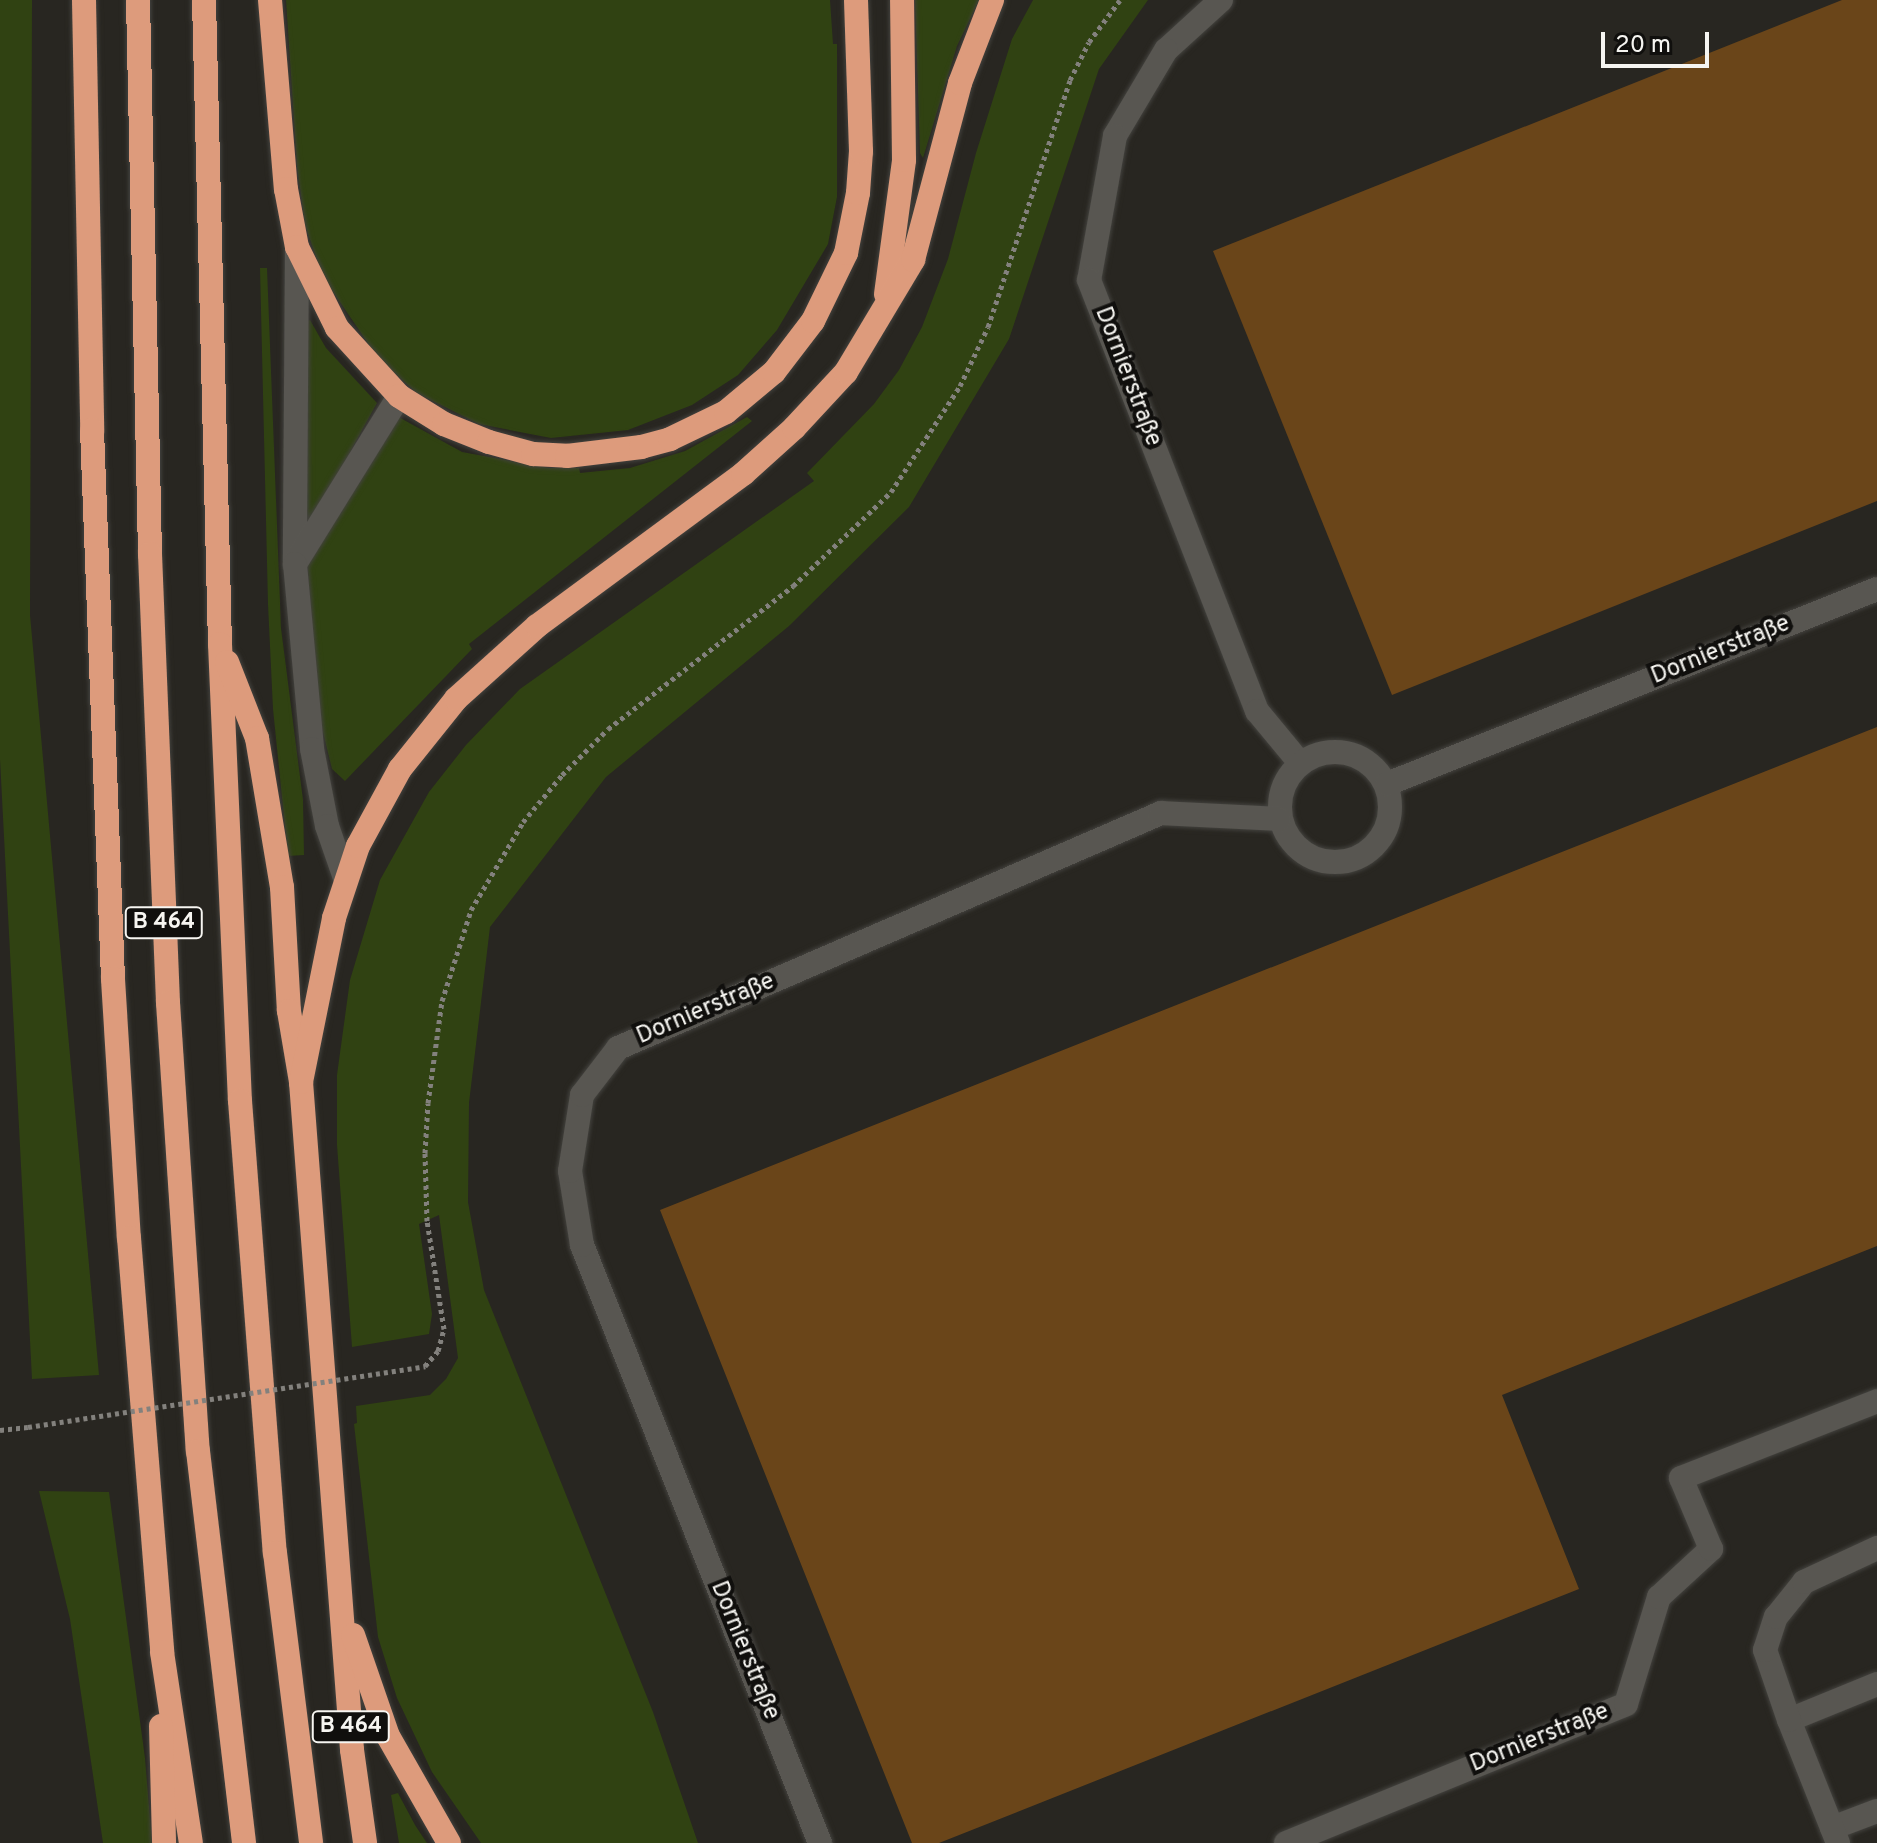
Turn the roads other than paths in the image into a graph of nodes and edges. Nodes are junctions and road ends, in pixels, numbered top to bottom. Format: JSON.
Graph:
{"nodes":[{"id":1,"x":84,"y":0,"type":"edge"},
{"id":2,"x":138,"y":0,"type":"edge"},
{"id":3,"x":204,"y":0,"type":"edge"},
{"id":4,"x":270,"y":0,"type":"edge"},
{"id":5,"x":856,"y":0,"type":"edge"},
{"id":6,"x":902,"y":0,"type":"edge"},
{"id":7,"x":992,"y":0,"type":"edge"},
{"id":8,"x":1221,"y":0,"type":"edge"},
{"id":9,"x":297,"y":247,"type":"junction"},
{"id":10,"x":884,"y":308,"type":"junction"},
{"id":11,"x":399,"y":396,"type":"junction"},
{"id":12,"x":295,"y":564,"type":"junction"},
{"id":13,"x":1877,"y":589,"type":"edge"},
{"id":14,"x":220,"y":644,"type":"junction"},
{"id":15,"x":1300,"y":763,"type":"junction"},
{"id":16,"x":1387,"y":784,"type":"junction"},
{"id":17,"x":1279,"y":819,"type":"junction"},
{"id":18,"x":346,"y":881,"type":"junction"},
{"id":19,"x":301,"y":1082,"type":"junction"},
{"id":20,"x":1877,"y":1401,"type":"edge"},
{"id":21,"x":1877,"y":1548,"type":"edge"},
{"id":22,"x":344,"y":1610,"type":"junction"},
{"id":23,"x":162,"y":1652,"type":"junction"},
{"id":24,"x":1877,"y":1684,"type":"edge"},
{"id":25,"x":1789,"y":1720,"type":"junction"},
{"id":26,"x":1877,"y":1811,"type":"edge"},
{"id":27,"x":1835,"y":1836,"type":"edge"},
{"id":28,"x":164,"y":1843,"type":"edge"},
{"id":29,"x":191,"y":1843,"type":"edge"},
{"id":30,"x":244,"y":1843,"type":"edge"},
{"id":31,"x":311,"y":1843,"type":"edge"},
{"id":32,"x":365,"y":1843,"type":"edge"},
{"id":33,"x":449,"y":1843,"type":"edge"},
{"id":34,"x":820,"y":1843,"type":"edge"},
{"id":35,"x":1286,"y":1843,"type":"edge"}],
"edges":[{"from":1,"to":23,"type":"highway","number":"B 464"},
{"from":2,"to":30,"type":"highway","number":"B 464"},
{"from":3,"to":14,"type":"highway","number":"B 464"},
{"from":4,"to":9,"type":"highway"},
{"from":5,"to":11,"type":"highway"},
{"from":6,"to":10,"type":"highway"},
{"from":7,"to":10,"type":"highway"},
{"from":8,"to":15,"type":"lane","name":"Dornierstraße"},
{"from":9,"to":11,"type":"highway"},
{"from":9,"to":12,"type":"lane"},
{"from":10,"to":18,"type":"highway"},
{"from":11,"to":12,"type":"lane"},
{"from":12,"to":18,"type":"lane"},
{"from":13,"to":16,"type":"lane","name":"Dornierstraße"},
{"from":14,"to":19,"type":"highway","number":"B 464"},
{"from":14,"to":31,"type":"highway","number":"B 464"},
{"from":15,"to":16,"type":"lane"},
{"from":15,"to":17,"type":"lane"},
{"from":16,"to":17,"type":"lane"},
{"from":17,"to":34,"type":"lane","name":"Dornierstraße"},
{"from":18,"to":19,"type":"highway"},
{"from":19,"to":22,"type":"highway","number":"B 464"},
{"from":20,"to":35,"type":"lane","name":"Dornierstraße"},
{"from":21,"to":25,"type":"lane"},
{"from":22,"to":32,"type":"highway","number":"B 464"},
{"from":22,"to":33,"type":"highway"},
{"from":23,"to":28,"type":"highway"},
{"from":23,"to":29,"type":"highway","number":"B 464"},
{"from":24,"to":25,"type":"lane"},
{"from":25,"to":27,"type":"lane"},
{"from":26,"to":27,"type":"lane"}]}
